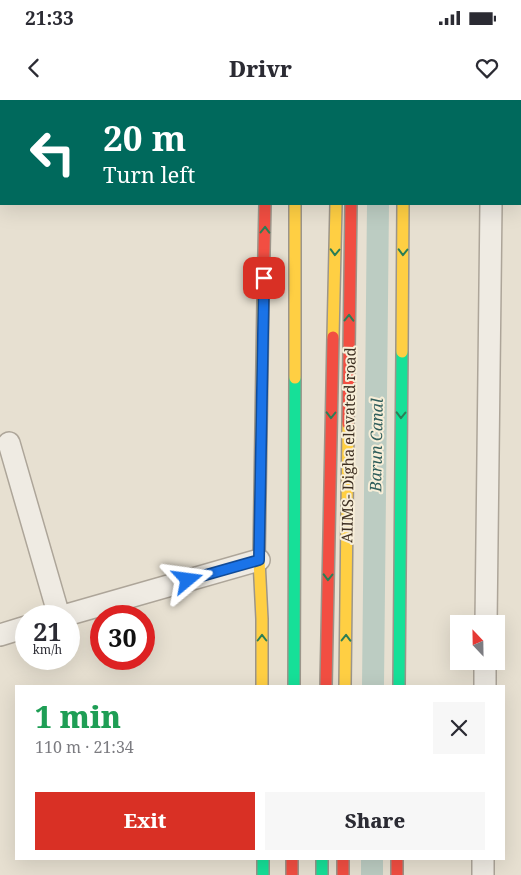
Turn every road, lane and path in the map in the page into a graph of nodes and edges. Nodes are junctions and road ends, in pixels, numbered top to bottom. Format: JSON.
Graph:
{"nodes":[{"id":1,"x":265,"y":205,"type":"edge"},
{"id":2,"x":295,"y":205,"type":"edge"},
{"id":3,"x":336,"y":205,"type":"edge"},
{"id":4,"x":351,"y":205,"type":"edge"},
{"id":5,"x":403,"y":205,"type":"edge"},
{"id":6,"x":491,"y":205,"type":"edge"},
{"id":7,"x":9,"y":443,"type":"dead end"},
{"id":8,"x":259,"y":560,"type":"junction"},
{"id":9,"x":58,"y":605,"type":"edge"},
{"id":10,"x":80,"y":611,"type":"edge"},
{"id":11,"x":486,"y":615,"type":"edge"},
{"id":12,"x":15,"y":630,"type":"edge"},
{"id":13,"x":0,"y":635,"type":"edge"},
{"id":14,"x":485,"y":670,"type":"edge"},
{"id":15,"x":262,"y":685,"type":"edge"},
{"id":16,"x":294,"y":685,"type":"edge"},
{"id":17,"x":326,"y":685,"type":"edge"},
{"id":18,"x":345,"y":685,"type":"edge"},
{"id":19,"x":398,"y":685,"type":"edge"},
{"id":20,"x":485,"y":685,"type":"edge"},
{"id":21,"x":263,"y":860,"type":"edge"},
{"id":22,"x":292,"y":860,"type":"edge"},
{"id":23,"x":322,"y":860,"type":"edge"},
{"id":24,"x":343,"y":860,"type":"edge"},
{"id":25,"x":397,"y":860,"type":"edge"},
{"id":26,"x":483,"y":860,"type":"edge"},
{"id":27,"x":263,"y":875,"type":"edge"},
{"id":28,"x":292,"y":875,"type":"edge"},
{"id":29,"x":322,"y":875,"type":"edge"},
{"id":30,"x":343,"y":875,"type":"edge"},
{"id":31,"x":397,"y":875,"type":"edge"},
{"id":32,"x":483,"y":875,"type":"edge"}],
"edges":[{"from":8,"to":1,"type":"main road","one_way":true},
{"from":2,"to":16,"type":"main road"},
{"from":3,"to":17,"type":"main road","one_way":true},
{"from":18,"to":4,"type":"main road","name":"AIIMS- Digha elevated road","one_way":true},
{"from":5,"to":19,"type":"main road","one_way":true},
{"from":6,"to":11,"type":"street"},
{"from":7,"to":9,"type":"street"},
{"from":8,"to":10,"type":"street"},
{"from":15,"to":8,"type":"main road","one_way":true},
{"from":12,"to":13,"type":"street"},
{"from":14,"to":20,"type":"street"},
{"from":21,"to":27,"type":"main road"},
{"from":22,"to":28,"type":"main road"},
{"from":23,"to":29,"type":"main road"},
{"from":24,"to":30,"type":"main road"},
{"from":25,"to":31,"type":"main road"},
{"from":26,"to":32,"type":"street"}]}
